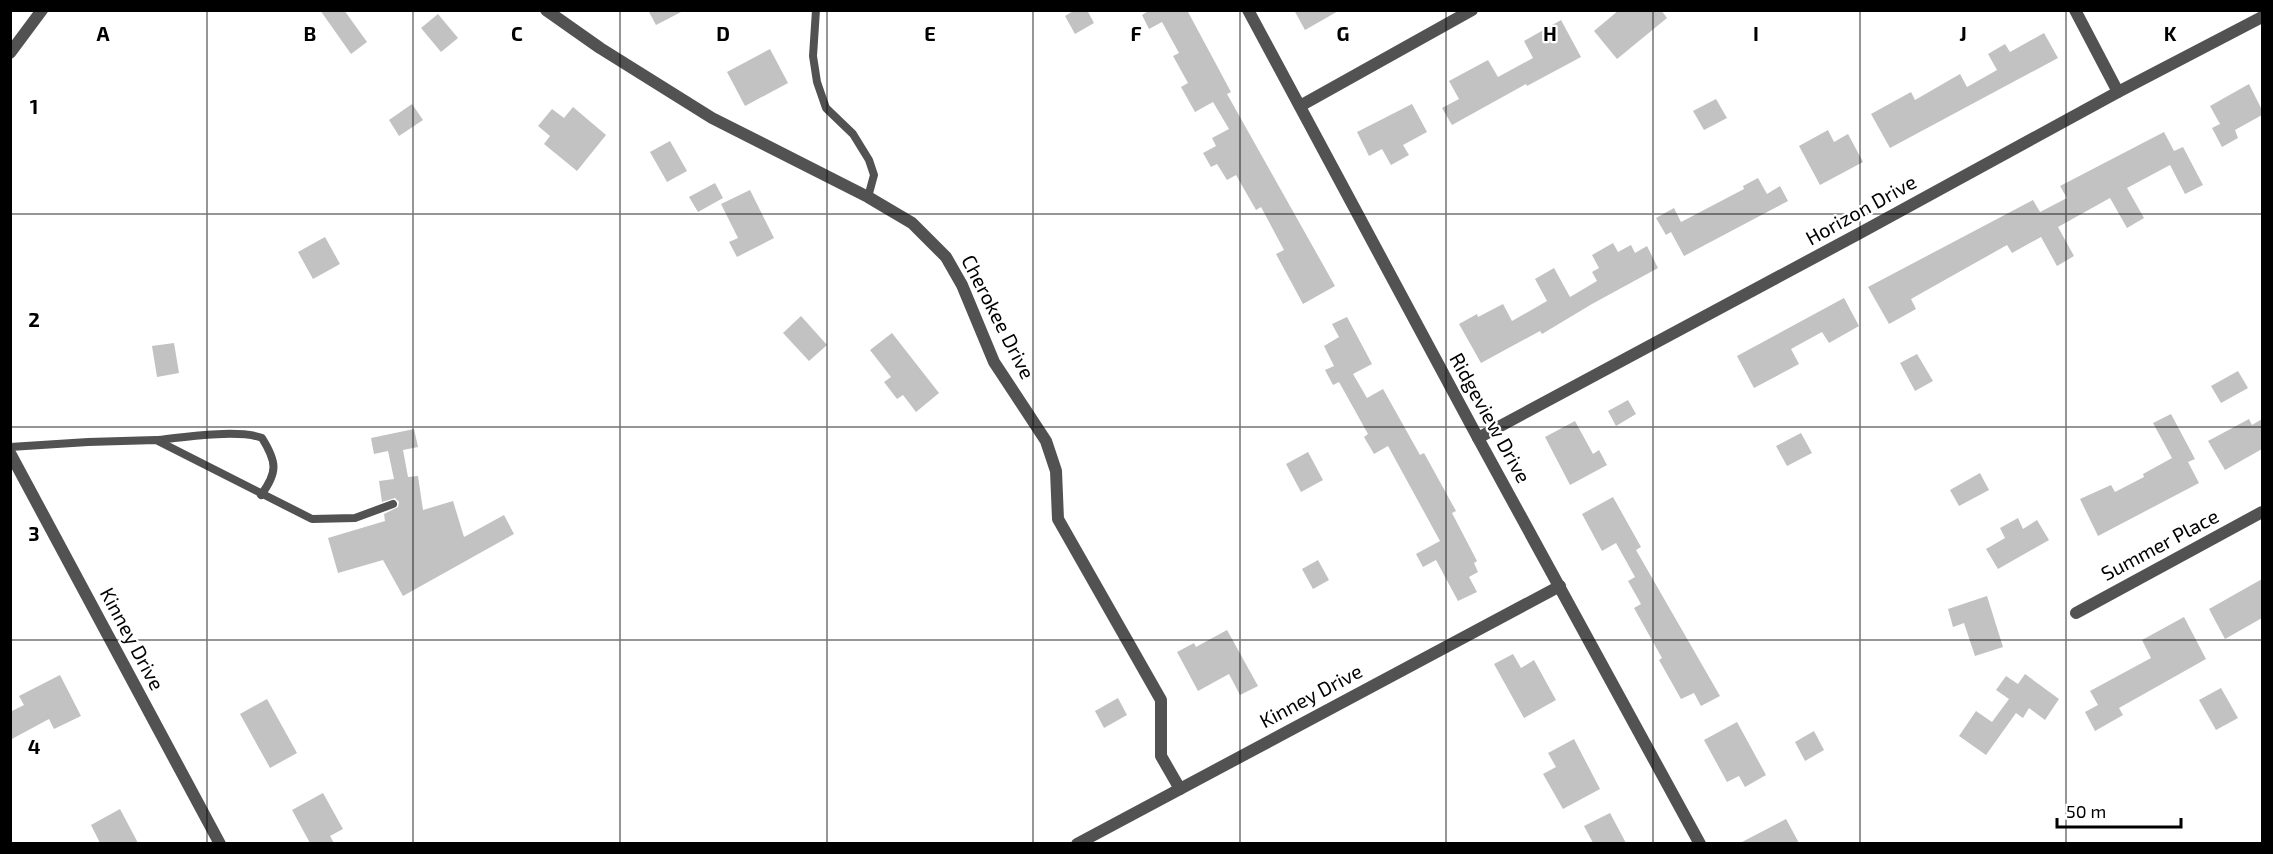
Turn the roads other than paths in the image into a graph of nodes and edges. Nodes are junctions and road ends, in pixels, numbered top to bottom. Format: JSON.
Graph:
{"nodes":[{"id":1,"x":42,"y":10,"type":"edge"},
{"id":2,"x":546,"y":10,"type":"edge"},
{"id":3,"x":816,"y":10,"type":"edge"},
{"id":4,"x":1248,"y":10,"type":"edge"},
{"id":5,"x":1472,"y":10,"type":"edge"},
{"id":6,"x":2075,"y":10,"type":"edge"},
{"id":7,"x":2262,"y":17,"type":"edge"},
{"id":8,"x":10,"y":53,"type":"edge"},
{"id":9,"x":2118,"y":92,"type":"junction"},
{"id":10,"x":1300,"y":106,"type":"junction"},
{"id":11,"x":868,"y":197,"type":"junction"},
{"id":12,"x":1478,"y":438,"type":"junction"},
{"id":13,"x":156,"y":440,"type":"junction"},
{"id":14,"x":10,"y":447,"type":"edge"},
{"id":15,"x":10,"y":453,"type":"edge"},
{"id":16,"x":261,"y":495,"type":"junction"},
{"id":17,"x":393,"y":504,"type":"dead end"},
{"id":18,"x":2262,"y":512,"type":"edge"},
{"id":19,"x":1560,"y":586,"type":"junction"},
{"id":20,"x":2076,"y":613,"type":"dead end"},
{"id":21,"x":1180,"y":789,"type":"junction"},
{"id":22,"x":220,"y":843,"type":"edge"},
{"id":23,"x":1081,"y":843,"type":"edge"},
{"id":24,"x":1700,"y":843,"type":"edge"}],
"edges":[{"from":1,"to":8,"type":"street"},
{"from":2,"to":11,"type":"street","name":"Cherokee Drive"},
{"from":3,"to":11,"type":"lane"},
{"from":4,"to":10,"type":"street","name":"Ridgeview Drive"},
{"from":5,"to":10,"type":"street"},
{"from":6,"to":9,"type":"street"},
{"from":7,"to":9,"type":"street","name":"Horizon Drive"},
{"from":9,"to":12,"type":"street","name":"Horizon Drive"},
{"from":10,"to":12,"type":"street","name":"Ridgeview Drive"},
{"from":11,"to":21,"type":"street","name":"Cherokee Drive"},
{"from":12,"to":19,"type":"street","name":"Ridgeview Drive"},
{"from":13,"to":14,"type":"lane"},
{"from":13,"to":16,"type":"lane"},
{"from":13,"to":16,"type":"lane"},
{"from":15,"to":22,"type":"street","name":"Kinney Drive"},
{"from":16,"to":17,"type":"lane"},
{"from":18,"to":20,"type":"street","name":"Summer Place"},
{"from":19,"to":21,"type":"street","name":"Kinney Drive"},
{"from":19,"to":24,"type":"street","name":"Ridgeview Drive"},
{"from":21,"to":23,"type":"street","name":"Kinney Drive"}]}
